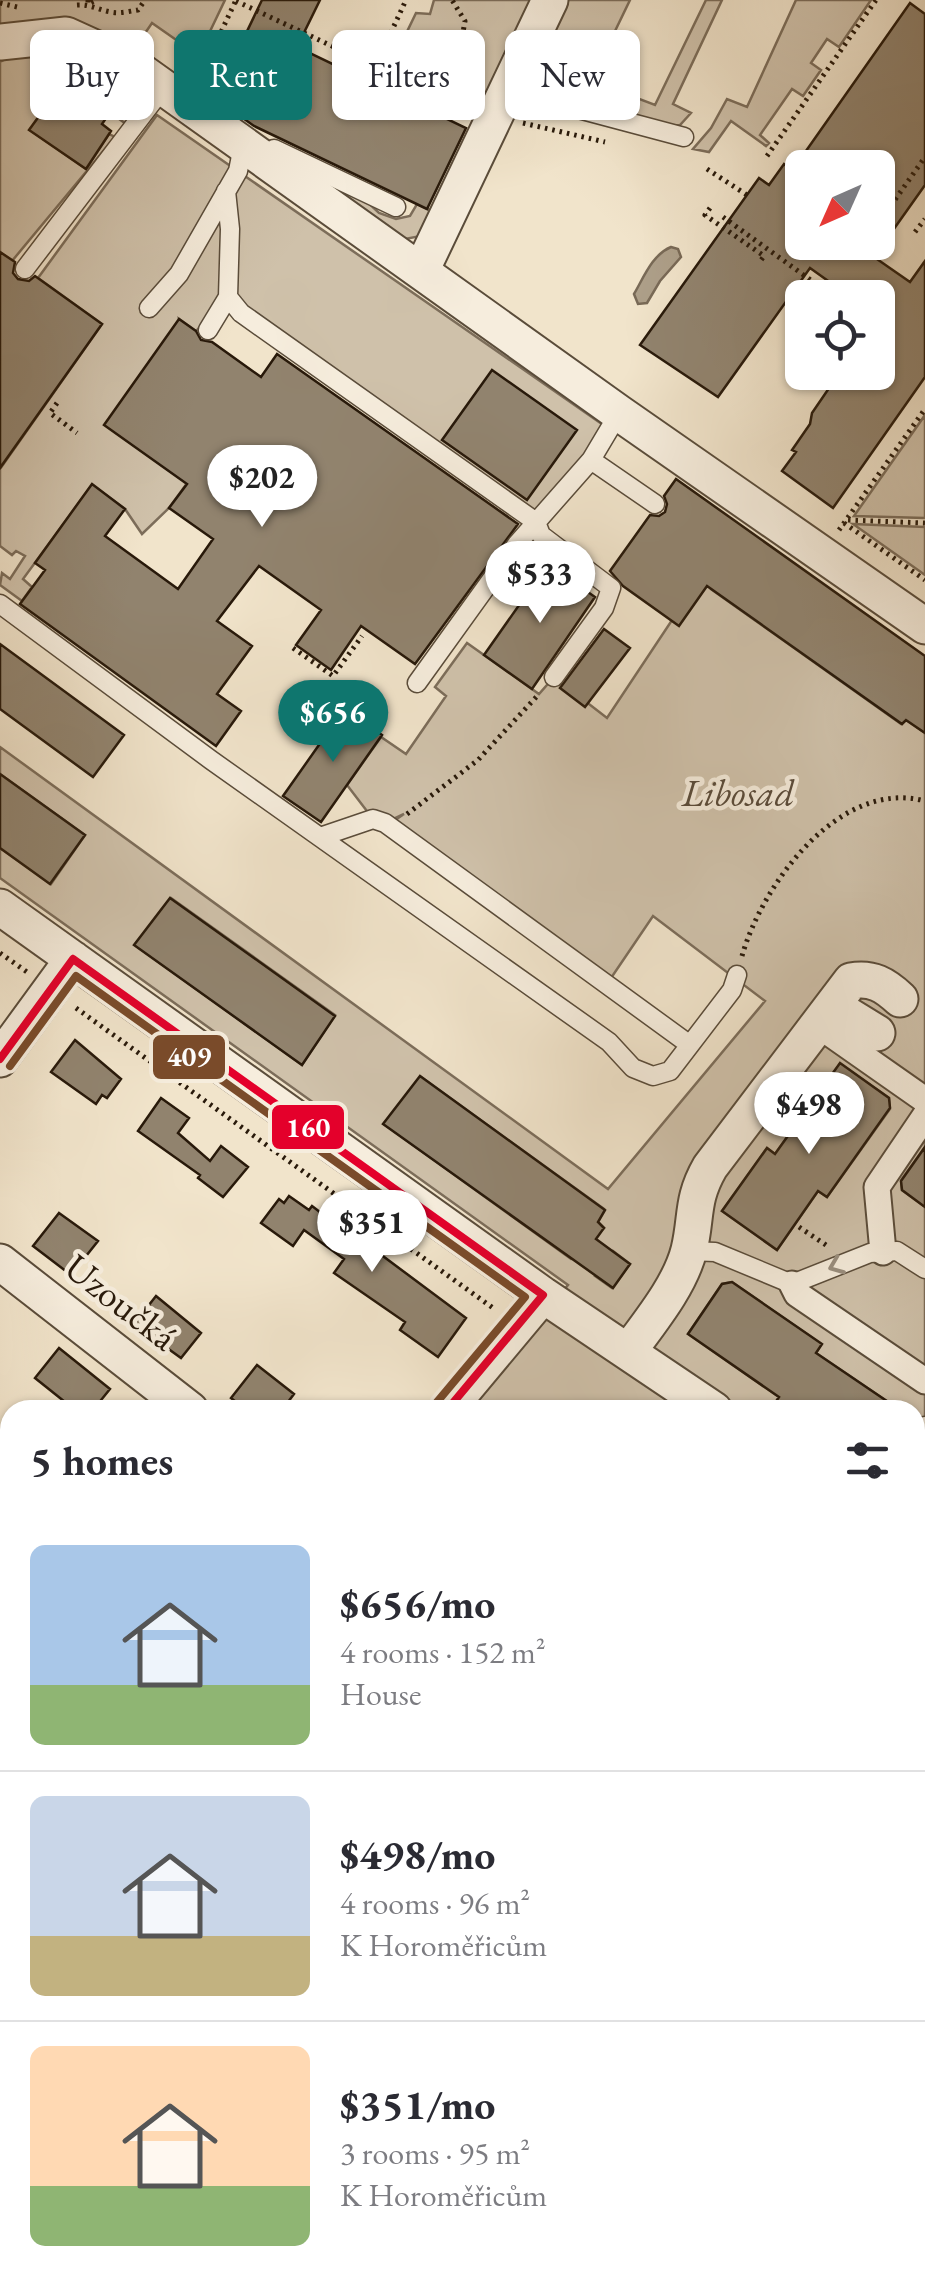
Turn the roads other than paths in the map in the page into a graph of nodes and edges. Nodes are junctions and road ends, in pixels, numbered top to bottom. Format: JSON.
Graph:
{"nodes":[{"id":1,"x":550,"y":0,"type":"edge"},
{"id":2,"x":0,"y":42,"type":"edge"},
{"id":3,"x":174,"y":96,"type":"edge"},
{"id":4,"x":174,"y":98,"type":"edge"},
{"id":5,"x":500,"y":103,"type":"junction"},
{"id":6,"x":207,"y":120,"type":"edge"},
{"id":7,"x":684,"y":138,"type":"dead end"},
{"id":8,"x":243,"y":146,"type":"junction"},
{"id":9,"x":226,"y":190,"type":"junction"},
{"id":10,"x":396,"y":207,"type":"dead end"},
{"id":11,"x":25,"y":270,"type":"dead end"},
{"id":12,"x":421,"y":270,"type":"junction"},
{"id":13,"x":228,"y":297,"type":"junction"},
{"id":14,"x":149,"y":308,"type":"dead end"},
{"id":15,"x":208,"y":330,"type":"dead end"},
{"id":16,"x":619,"y":413,"type":"junction"},
{"id":17,"x":591,"y":460,"type":"junction"},
{"id":18,"x":655,"y":504,"type":"dead end"},
{"id":19,"x":536,"y":522,"type":"junction"},
{"id":20,"x":0,"y":604,"type":"edge"},
{"id":21,"x":925,"y":626,"type":"edge"},
{"id":22,"x":554,"y":677,"type":"road end"},
{"id":23,"x":417,"y":684,"type":"dead end"},
{"id":24,"x":320,"y":837,"type":"junction"},
{"id":25,"x":0,"y":907,"type":"edge"},
{"id":26,"x":73,"y":958,"type":"junction"},
{"id":27,"x":736,"y":975,"type":"road end"},
{"id":28,"x":900,"y":999,"type":"dead end"},
{"id":29,"x":821,"y":1021,"type":"junction"},
{"id":30,"x":877,"y":1033,"type":"dead end"},
{"id":31,"x":690,"y":1045,"type":"junction"},
{"id":32,"x":0,"y":1058,"type":"edge"},
{"id":33,"x":925,"y":1100,"type":"edge"},
{"id":34,"x":925,"y":1116,"type":"edge"},
{"id":35,"x":689,"y":1251,"type":"junction"},
{"id":36,"x":883,"y":1252,"type":"junction"},
{"id":37,"x":0,"y":1262,"type":"edge"},
{"id":38,"x":925,"y":1270,"type":"edge"},
{"id":39,"x":792,"y":1284,"type":"junction"},
{"id":40,"x":531,"y":1309,"type":"junction"},
{"id":41,"x":628,"y":1352,"type":"junction"},
{"id":42,"x":925,"y":1381,"type":"edge"},
{"id":43,"x":177,"y":1400,"type":"edge"},
{"id":44,"x":455,"y":1400,"type":"edge"},
{"id":45,"x":699,"y":1400,"type":"edge"}],
"edges":[{"from":1,"to":5,"type":"street"},
{"from":2,"to":3,"type":"street"},
{"from":4,"to":11,"type":"lane"},
{"from":5,"to":7,"type":"lane"},
{"from":5,"to":12,"type":"street"},
{"from":6,"to":8,"type":"street"},
{"from":8,"to":9,"type":"lane"},
{"from":8,"to":10,"type":"lane"},
{"from":8,"to":12,"type":"street"},
{"from":9,"to":13,"type":"lane"},
{"from":9,"to":14,"type":"lane"},
{"from":12,"to":16,"type":"street"},
{"from":13,"to":15,"type":"lane"},
{"from":13,"to":19,"type":"lane"},
{"from":16,"to":17,"type":"lane"},
{"from":16,"to":21,"type":"street"},
{"from":17,"to":18,"type":"lane"},
{"from":17,"to":19,"type":"lane"},
{"from":19,"to":22,"type":"lane"},
{"from":19,"to":23,"type":"lane"},
{"from":20,"to":24,"type":"lane"},
{"from":24,"to":31,"type":"lane"},
{"from":24,"to":31,"type":"lane"},
{"from":25,"to":26,"type":"street"},
{"from":26,"to":32,"type":"street"},
{"from":26,"to":40,"type":"street"},
{"from":27,"to":31,"type":"lane"},
{"from":28,"to":29,"type":"street"},
{"from":29,"to":30,"type":"street"},
{"from":29,"to":33,"type":"street"},
{"from":29,"to":35,"type":"street"},
{"from":34,"to":36,"type":"street"},
{"from":35,"to":39,"type":"lane"},
{"from":35,"to":41,"type":"street"},
{"from":36,"to":38,"type":"lane"},
{"from":36,"to":39,"type":"lane","one_way":true},
{"from":37,"to":43,"type":"street","name":"Uzoučká"},
{"from":39,"to":42,"type":"street"},
{"from":40,"to":41,"type":"street"},
{"from":40,"to":44,"type":"street"},
{"from":41,"to":45,"type":"street"}]}
